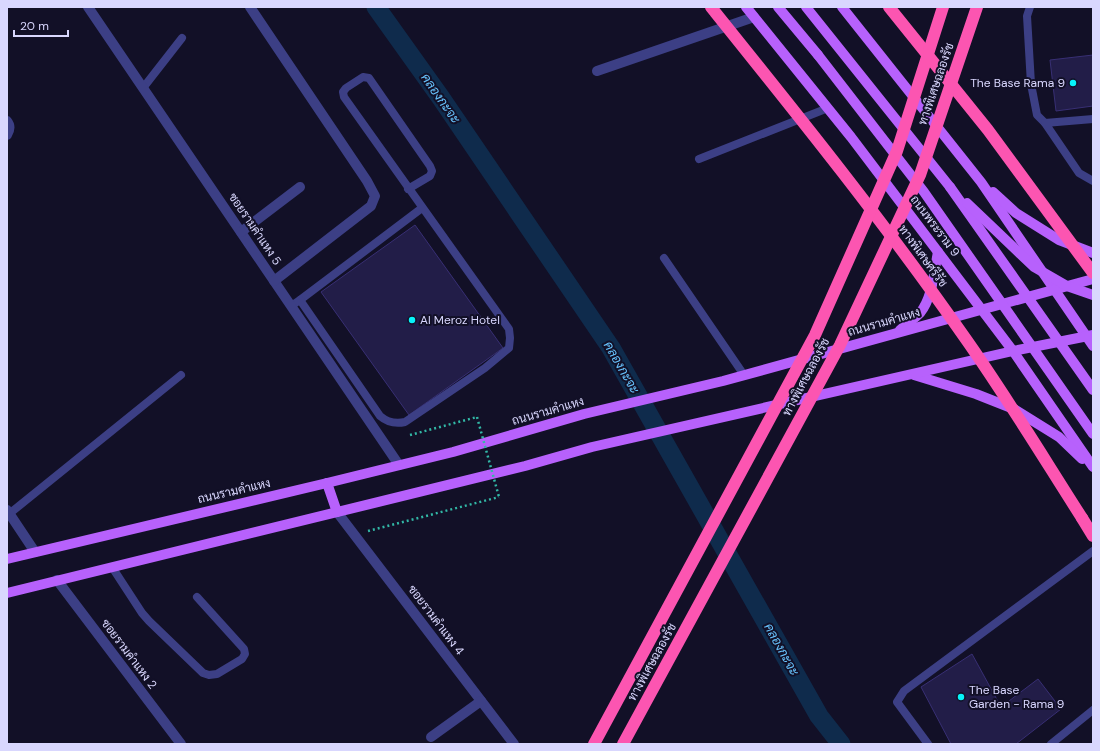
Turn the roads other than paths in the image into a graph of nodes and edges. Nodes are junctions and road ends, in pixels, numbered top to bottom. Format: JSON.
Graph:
{"nodes":[{"id":1,"x":88,"y":7,"type":"edge"},
{"id":2,"x":250,"y":7,"type":"edge"},
{"id":3,"x":711,"y":7,"type":"edge"},
{"id":4,"x":746,"y":7,"type":"edge"},
{"id":5,"x":778,"y":7,"type":"edge"},
{"id":6,"x":806,"y":7,"type":"edge"},
{"id":7,"x":842,"y":7,"type":"edge"},
{"id":8,"x":889,"y":7,"type":"edge"},
{"id":9,"x":943,"y":7,"type":"edge"},
{"id":10,"x":977,"y":7,"type":"edge"},
{"id":11,"x":1030,"y":7,"type":"edge"},
{"id":12,"x":754,"y":17,"type":"junction"},
{"id":13,"x":182,"y":38,"type":"dead end"},
{"id":14,"x":597,"y":71,"type":"dead end"},
{"id":15,"x":143,"y":88,"type":"junction"},
{"id":16,"x":828,"y":108,"type":"junction"},
{"id":17,"x":1093,"y":119,"type":"edge"},
{"id":18,"x":1045,"y":123,"type":"junction"},
{"id":19,"x":699,"y":159,"type":"dead end"},
{"id":20,"x":1093,"y":181,"type":"edge"},
{"id":21,"x":981,"y":182,"type":"junction"},
{"id":22,"x":300,"y":187,"type":"dead end"},
{"id":23,"x":950,"y":187,"type":"junction"},
{"id":24,"x":408,"y":189,"type":"junction"},
{"id":25,"x":422,"y":208,"type":"junction"},
{"id":26,"x":241,"y":232,"type":"junction"},
{"id":27,"x":938,"y":252,"type":"junction"},
{"id":28,"x":1093,"y":252,"type":"edge"},
{"id":29,"x":664,"y":258,"type":"dead end"},
{"id":30,"x":1093,"y":273,"type":"edge"},
{"id":31,"x":1093,"y":279,"type":"edge"},
{"id":32,"x":274,"y":281,"type":"junction"},
{"id":33,"x":1055,"y":291,"type":"junction"},
{"id":34,"x":1093,"y":295,"type":"edge"},
{"id":35,"x":300,"y":300,"type":"junction"},
{"id":36,"x":291,"y":306,"type":"junction"},
{"id":37,"x":981,"y":309,"type":"junction"},
{"id":38,"x":898,"y":332,"type":"junction"},
{"id":39,"x":1090,"y":336,"type":"edge"},
{"id":40,"x":1093,"y":346,"type":"edge"},
{"id":41,"x":1013,"y":351,"type":"junction"},
{"id":42,"x":912,"y":374,"type":"junction"},
{"id":43,"x":181,"y":375,"type":"dead end"},
{"id":44,"x":744,"y":375,"type":"junction"},
{"id":45,"x":1093,"y":390,"type":"edge"},
{"id":46,"x":1093,"y":434,"type":"edge"},
{"id":47,"x":399,"y":466,"type":"junction"},
{"id":48,"x":1093,"y":468,"type":"edge"},
{"id":49,"x":327,"y":483,"type":"junction"},
{"id":50,"x":8,"y":512,"type":"edge"},
{"id":51,"x":337,"y":512,"type":"junction"},
{"id":52,"x":1093,"y":536,"type":"edge"},
{"id":53,"x":1093,"y":551,"type":"edge"},
{"id":54,"x":34,"y":552,"type":"junction"},
{"id":55,"x":7,"y":559,"type":"edge"},
{"id":56,"x":112,"y":567,"type":"junction"},
{"id":57,"x":57,"y":580,"type":"junction"},
{"id":58,"x":7,"y":593,"type":"edge"},
{"id":59,"x":197,"y":597,"type":"dead end"},
{"id":60,"x":481,"y":701,"type":"junction"},
{"id":61,"x":1093,"y":710,"type":"edge"},
{"id":62,"x":431,"y":737,"type":"dead end"},
{"id":63,"x":181,"y":744,"type":"edge"},
{"id":64,"x":514,"y":744,"type":"edge"},
{"id":65,"x":594,"y":744,"type":"edge"},
{"id":66,"x":623,"y":744,"type":"edge"},
{"id":67,"x":928,"y":744,"type":"edge"},
{"id":68,"x":1051,"y":744,"type":"edge"}],
"edges":[{"from":1,"to":15,"type":"street","name":"ซอยรามคำแหง 5"},
{"from":2,"to":32,"type":"street"},
{"from":3,"to":52,"type":"highway","name":"ทางพิเศษศรีรัช","bridge":true},
{"from":4,"to":12,"type":"main road","name":"ถนนพระราม 9"},
{"from":5,"to":46,"type":"main road","name":"ถนนพระราม 9","bridge":true},
{"from":6,"to":23,"type":"main road","bridge":true},
{"from":7,"to":21,"type":"main road"},
{"from":8,"to":30,"type":"highway","bridge":true},
{"from":9,"to":65,"type":"highway","name":"ทางพิเศษฉลองรัช","bridge":true},
{"from":10,"to":66,"type":"highway","name":"ทางพิเศษฉลองรัช","bridge":true},
{"from":11,"to":18,"type":"lane"},
{"from":12,"to":14,"type":"street"},
{"from":12,"to":16,"type":"main road","name":"ถนนพระราม 9"},
{"from":13,"to":15,"type":"lane"},
{"from":15,"to":26,"type":"street","name":"ซอยรามคำแหง 5"},
{"from":16,"to":19,"type":"lane"},
{"from":16,"to":27,"type":"main road","name":"ถนนพระราม 9"},
{"from":17,"to":18,"type":"lane"},
{"from":18,"to":20,"type":"lane"},
{"from":21,"to":28,"type":"main road"},
{"from":21,"to":33,"type":"main road"},
{"from":22,"to":26,"type":"street"},
{"from":23,"to":34,"type":"main road","bridge":true},
{"from":23,"to":45,"type":"main road","bridge":true},
{"from":24,"to":24,"type":"lane"},
{"from":24,"to":25,"type":"lane"},
{"from":25,"to":35,"type":"lane"},
{"from":25,"to":35,"type":"lane"},
{"from":26,"to":32,"type":"street","name":"ซอยรามคำแหง 5"},
{"from":27,"to":37,"type":"main road","name":"ถนนพระราม 9"},
{"from":27,"to":38,"type":"main road"},
{"from":29,"to":44,"type":"lane"},
{"from":31,"to":33,"type":"main road","name":"ถนนรามคำแหง"},
{"from":32,"to":36,"type":"street","name":"ซอยรามคำแหง 5"},
{"from":33,"to":37,"type":"main road","name":"ถนนรามคำแหง"},
{"from":33,"to":39,"type":"main road"},
{"from":35,"to":36,"type":"lane"},
{"from":36,"to":47,"type":"street","name":"ซอยรามคำแหง 5"},
{"from":37,"to":38,"type":"main road","name":"ถนนรามคำแหง"},
{"from":37,"to":41,"type":"main road","name":"ถนนพระราม 9"},
{"from":38,"to":44,"type":"main road","name":"ถนนรามคำแหง"},
{"from":39,"to":40,"type":"main road"},
{"from":39,"to":41,"type":"main road"},
{"from":41,"to":42,"type":"main road"},
{"from":41,"to":48,"type":"main road","name":"ถนนพระราม 9"},
{"from":42,"to":48,"type":"main road"},
{"from":42,"to":51,"type":"main road"},
{"from":43,"to":50,"type":"lane"},
{"from":44,"to":47,"type":"main road","name":"ถนนรามคำแหง"},
{"from":47,"to":49,"type":"main road","name":"ถนนรามคำแหง"},
{"from":49,"to":51,"type":"main road"},
{"from":49,"to":54,"type":"main road","name":"ถนนรามคำแหง"},
{"from":50,"to":54,"type":"street"},
{"from":51,"to":56,"type":"main road"},
{"from":51,"to":60,"type":"street","name":"ซอยรามคำแหง 4"},
{"from":53,"to":67,"type":"lane"},
{"from":54,"to":55,"type":"main road","name":"ถนนรามคำแหง"},
{"from":56,"to":57,"type":"main road"},
{"from":56,"to":59,"type":"lane"},
{"from":57,"to":58,"type":"main road"},
{"from":57,"to":63,"type":"street","name":"ซอยรามคำแหง 2"},
{"from":60,"to":62,"type":"street"},
{"from":60,"to":64,"type":"street","name":"ซอยรามคำแหง 4"},
{"from":61,"to":68,"type":"lane"}]}
